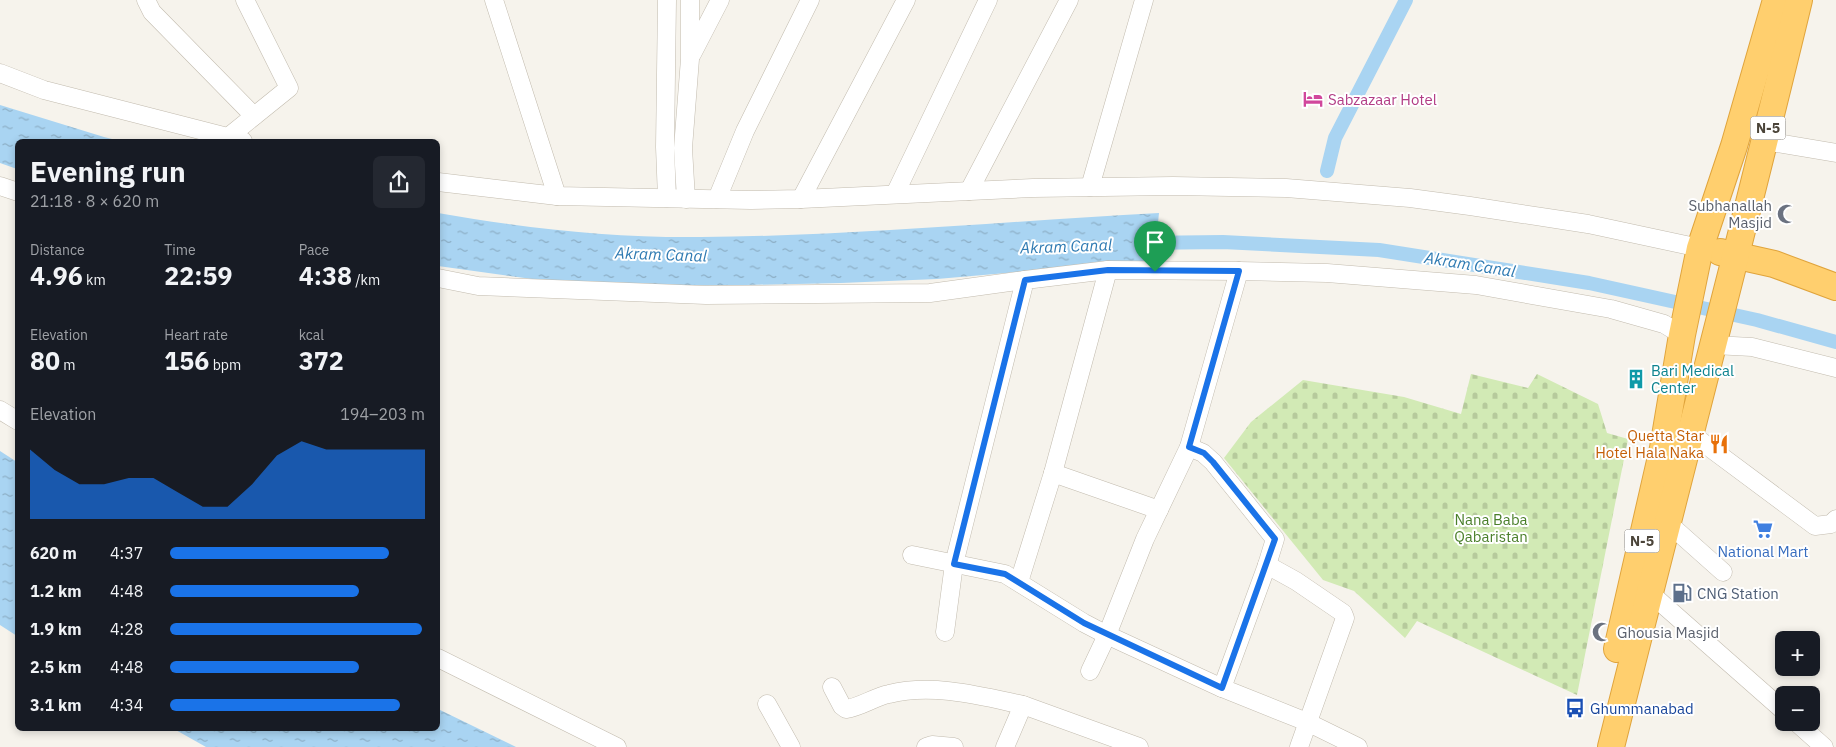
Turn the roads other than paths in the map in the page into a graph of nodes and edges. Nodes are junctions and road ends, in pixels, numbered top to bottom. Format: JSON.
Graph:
{"nodes":[{"id":1,"x":146,"y":0,"type":"edge"},
{"id":2,"x":245,"y":0,"type":"edge"},
{"id":3,"x":494,"y":0,"type":"edge"},
{"id":4,"x":666,"y":0,"type":"edge"},
{"id":5,"x":690,"y":0,"type":"edge"},
{"id":6,"x":720,"y":0,"type":"edge"},
{"id":7,"x":810,"y":0,"type":"edge"},
{"id":8,"x":906,"y":0,"type":"edge"},
{"id":9,"x":988,"y":0,"type":"edge"},
{"id":10,"x":1069,"y":0,"type":"edge"},
{"id":11,"x":1144,"y":0,"type":"edge"},
{"id":12,"x":1776,"y":0,"type":"edge"},
{"id":13,"x":1799,"y":0,"type":"edge"},
{"id":14,"x":690,"y":59,"type":"junction"},
{"id":15,"x":0,"y":73,"type":"edge"},
{"id":16,"x":254,"y":116,"type":"junction"},
{"id":17,"x":235,"y":139,"type":"edge"},
{"id":18,"x":1765,"y":141,"type":"junction"},
{"id":19,"x":1836,"y":153,"type":"edge"},
{"id":20,"x":440,"y":182,"type":"edge"},
{"id":21,"x":0,"y":186,"type":"edge"},
{"id":22,"x":1090,"y":187,"type":"junction"},
{"id":23,"x":15,"y":191,"type":"edge"},
{"id":24,"x":969,"y":191,"type":"junction"},
{"id":25,"x":894,"y":194,"type":"junction"},
{"id":26,"x":556,"y":196,"type":"junction"},
{"id":27,"x":667,"y":198,"type":"junction"},
{"id":28,"x":686,"y":199,"type":"junction"},
{"id":29,"x":717,"y":199,"type":"junction"},
{"id":30,"x":801,"y":199,"type":"junction"},
{"id":31,"x":1700,"y":248,"type":"junction"},
{"id":32,"x":1736,"y":260,"type":"junction"},
{"id":33,"x":1108,"y":270,"type":"junction"},
{"id":34,"x":1239,"y":271,"type":"junction"},
{"id":35,"x":440,"y":278,"type":"edge"},
{"id":36,"x":1025,"y":280,"type":"junction"},
{"id":37,"x":1836,"y":287,"type":"edge"},
{"id":38,"x":1682,"y":335,"type":"junction"},
{"id":39,"x":1714,"y":345,"type":"junction"},
{"id":40,"x":1836,"y":368,"type":"edge"},
{"id":41,"x":0,"y":410,"type":"edge"},
{"id":42,"x":15,"y":419,"type":"edge"},
{"id":43,"x":1690,"y":433,"type":"junction"},
{"id":44,"x":1189,"y":447,"type":"junction"},
{"id":45,"x":1053,"y":473,"type":"junction"},
{"id":46,"x":1159,"y":510,"type":"junction"},
{"id":47,"x":1836,"y":518,"type":"edge"},
{"id":48,"x":1657,"y":536,"type":"junction"},
{"id":49,"x":912,"y":554,"type":"dead end"},
{"id":50,"x":954,"y":564,"type":"junction"},
{"id":51,"x":1267,"y":565,"type":"junction"},
{"id":52,"x":1723,"y":572,"type":"dead end"},
{"id":53,"x":1019,"y":582,"type":"junction"},
{"id":54,"x":1650,"y":593,"type":"junction"},
{"id":55,"x":945,"y":632,"type":"dead end"},
{"id":56,"x":1107,"y":635,"type":"junction"},
{"id":57,"x":440,"y":659,"type":"edge"},
{"id":58,"x":1090,"y":671,"type":"dead end"},
{"id":59,"x":832,"y":687,"type":"dead end"},
{"id":60,"x":1222,"y":688,"type":"junction"},
{"id":61,"x":1775,"y":703,"type":"edge"},
{"id":62,"x":767,"y":704,"type":"dead end"},
{"id":63,"x":1023,"y":705,"type":"junction"},
{"id":64,"x":1307,"y":722,"type":"junction"},
{"id":65,"x":1806,"y":731,"type":"edge"},
{"id":66,"x":789,"y":746,"type":"edge"},
{"id":67,"x":617,"y":747,"type":"edge"},
{"id":68,"x":926,"y":747,"type":"edge"},
{"id":69,"x":954,"y":747,"type":"edge"},
{"id":70,"x":1005,"y":747,"type":"edge"},
{"id":71,"x":1139,"y":747,"type":"edge"},
{"id":72,"x":1299,"y":747,"type":"edge"},
{"id":73,"x":1358,"y":747,"type":"edge"},
{"id":74,"x":1595,"y":747,"type":"edge"},
{"id":75,"x":1610,"y":747,"type":"edge"},
{"id":76,"x":1824,"y":747,"type":"edge"}],
"edges":[{"from":1,"to":16,"type":"street"},
{"from":2,"to":16,"type":"street"},
{"from":3,"to":26,"type":"street"},
{"from":4,"to":27,"type":"street"},
{"from":5,"to":14,"type":"street"},
{"from":6,"to":14,"type":"street"},
{"from":7,"to":29,"type":"street"},
{"from":8,"to":30,"type":"street"},
{"from":9,"to":25,"type":"street"},
{"from":10,"to":24,"type":"street"},
{"from":11,"to":22,"type":"street"},
{"from":12,"to":31,"type":"highway","number":"N-5"},
{"from":13,"to":18,"type":"highway","number":"N-5"},
{"from":14,"to":28,"type":"street"},
{"from":15,"to":17,"type":"street"},
{"from":16,"to":17,"type":"street"},
{"from":18,"to":19,"type":"street"},
{"from":18,"to":32,"type":"highway","number":"N-5"},
{"from":20,"to":26,"type":"street"},
{"from":21,"to":23,"type":"street"},
{"from":22,"to":24,"type":"street"},
{"from":22,"to":31,"type":"street"},
{"from":24,"to":25,"type":"street"},
{"from":25,"to":30,"type":"street"},
{"from":26,"to":27,"type":"street"},
{"from":27,"to":28,"type":"street"},
{"from":28,"to":29,"type":"street"},
{"from":29,"to":30,"type":"street"},
{"from":31,"to":32,"type":"highway"},
{"from":31,"to":38,"type":"highway","number":"N-5"},
{"from":32,"to":37,"type":"highway"},
{"from":32,"to":39,"type":"highway","number":"N-5"},
{"from":33,"to":34,"type":"street"},
{"from":33,"to":36,"type":"street"},
{"from":33,"to":45,"type":"street"},
{"from":34,"to":38,"type":"street"},
{"from":34,"to":44,"type":"street"},
{"from":35,"to":36,"type":"street"},
{"from":36,"to":50,"type":"street"},
{"from":38,"to":48,"type":"highway","number":"N-5"},
{"from":39,"to":40,"type":"street"},
{"from":39,"to":43,"type":"highway","number":"N-5"},
{"from":41,"to":42,"type":"street"},
{"from":43,"to":47,"type":"street"},
{"from":43,"to":48,"type":"highway","number":"N-5"},
{"from":44,"to":46,"type":"street"},
{"from":44,"to":51,"type":"street"},
{"from":45,"to":46,"type":"street"},
{"from":45,"to":53,"type":"street"},
{"from":46,"to":56,"type":"street"},
{"from":48,"to":52,"type":"street"},
{"from":48,"to":54,"type":"highway","number":"N-5"},
{"from":48,"to":74,"type":"highway","number":"N-5"},
{"from":49,"to":50,"type":"street"},
{"from":50,"to":53,"type":"street"},
{"from":50,"to":55,"type":"street"},
{"from":51,"to":60,"type":"street"},
{"from":51,"to":64,"type":"street"},
{"from":53,"to":56,"type":"street"},
{"from":54,"to":61,"type":"street"},
{"from":54,"to":75,"type":"highway","number":"N-5"},
{"from":56,"to":58,"type":"street"},
{"from":56,"to":60,"type":"street"},
{"from":57,"to":67,"type":"street"},
{"from":59,"to":63,"type":"street"},
{"from":60,"to":64,"type":"street"},
{"from":62,"to":66,"type":"street"},
{"from":63,"to":70,"type":"street"},
{"from":63,"to":71,"type":"street"},
{"from":64,"to":72,"type":"street"},
{"from":64,"to":73,"type":"street"},
{"from":65,"to":76,"type":"street"},
{"from":68,"to":69,"type":"street"}]}
